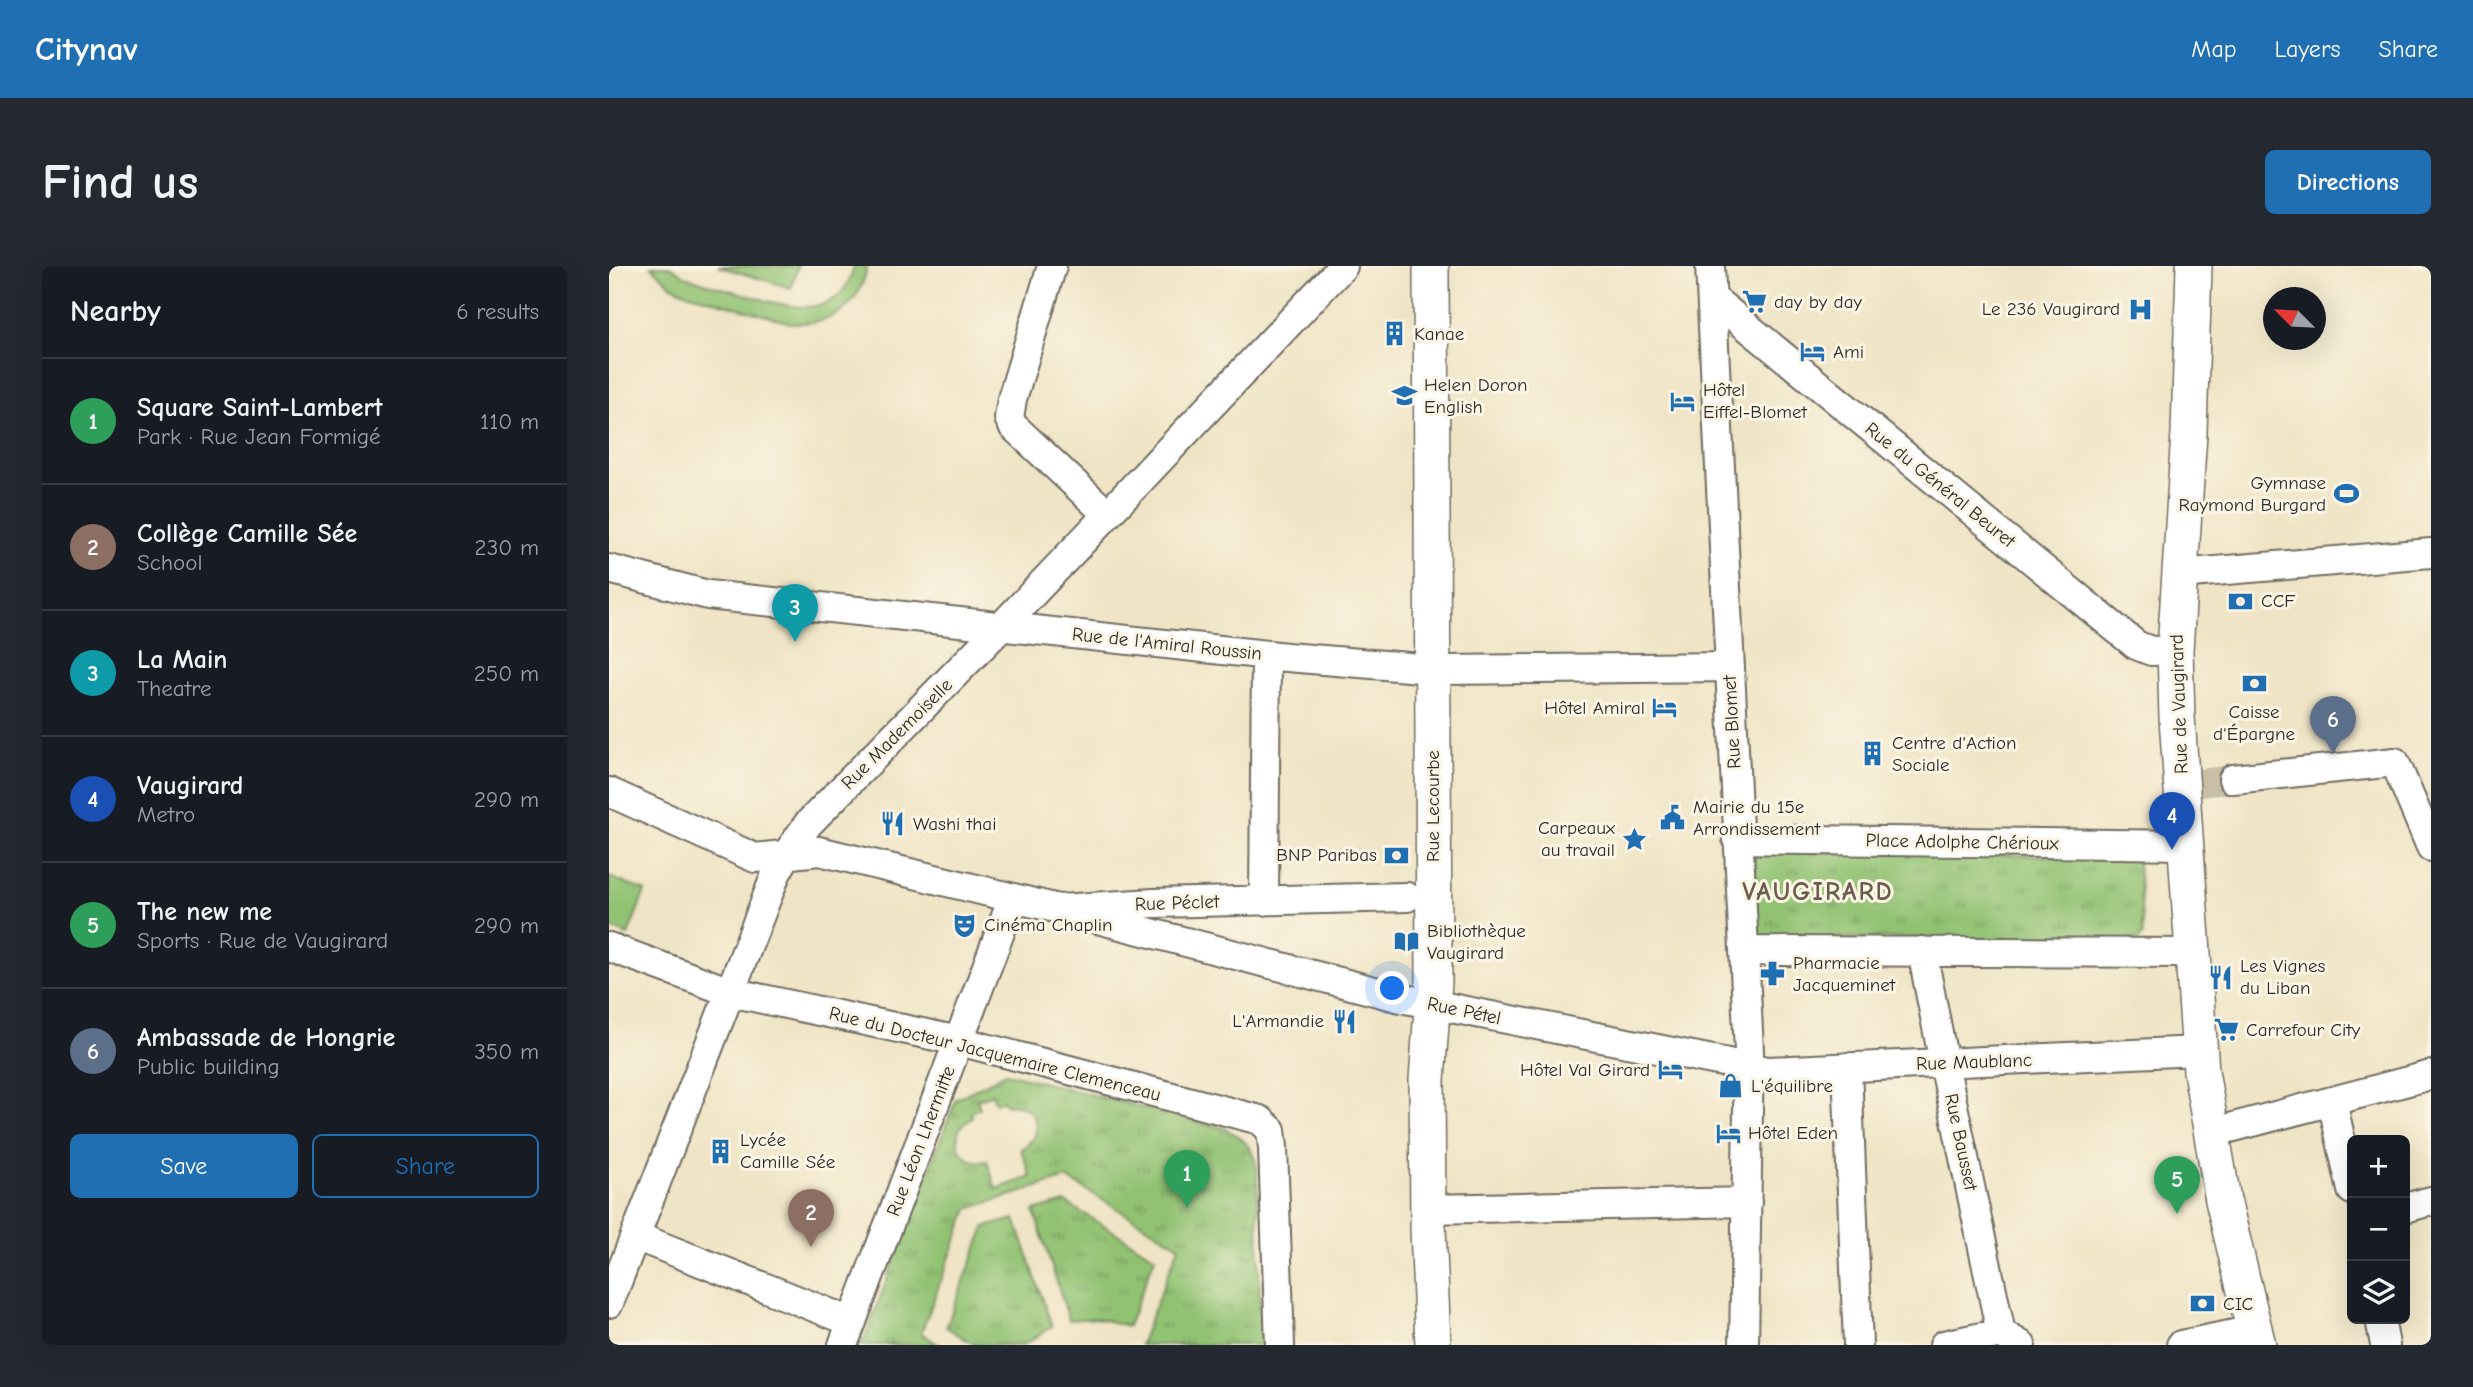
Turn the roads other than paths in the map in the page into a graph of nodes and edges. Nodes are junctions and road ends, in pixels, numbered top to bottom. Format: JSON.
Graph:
{"nodes":[{"id":1,"x":1052,"y":266,"type":"edge"},
{"id":2,"x":1343,"y":266,"type":"edge"},
{"id":3,"x":1431,"y":266,"type":"edge"},
{"id":4,"x":1710,"y":266,"type":"edge"},
{"id":5,"x":2194,"y":266,"type":"edge"},
{"id":6,"x":1712,"y":299,"type":"junction"},
{"id":7,"x":1107,"y":514,"type":"junction"},
{"id":8,"x":2431,"y":553,"type":"edge"},
{"id":9,"x":609,"y":569,"type":"edge"},
{"id":10,"x":2179,"y":573,"type":"junction"},
{"id":11,"x":1002,"y":626,"type":"junction"},
{"id":12,"x":2175,"y":650,"type":"junction"},
{"id":13,"x":1266,"y":656,"type":"junction"},
{"id":14,"x":1729,"y":667,"type":"junction"},
{"id":15,"x":1433,"y":669,"type":"junction"},
{"id":16,"x":2233,"y":779,"type":"tunnel mouth"},
{"id":17,"x":609,"y":792,"type":"edge"},
{"id":18,"x":1737,"y":839,"type":"junction"},
{"id":19,"x":2186,"y":845,"type":"junction"},
{"id":20,"x":2431,"y":847,"type":"edge"},
{"id":21,"x":787,"y":854,"type":"junction"},
{"id":22,"x":1407,"y":897,"type":"dead end"},
{"id":23,"x":1013,"y":898,"type":"junction"},
{"id":24,"x":1264,"y":901,"type":"junction"},
{"id":25,"x":1059,"y":909,"type":"junction"},
{"id":26,"x":609,"y":947,"type":"edge"},
{"id":27,"x":1744,"y":951,"type":"junction"},
{"id":28,"x":1922,"y":951,"type":"junction"},
{"id":29,"x":2192,"y":953,"type":"junction"},
{"id":30,"x":730,"y":992,"type":"junction"},
{"id":31,"x":1433,"y":1004,"type":"junction"},
{"id":32,"x":960,"y":1041,"type":"junction"},
{"id":33,"x":2198,"y":1051,"type":"junction"},
{"id":34,"x":1944,"y":1063,"type":"junction"},
{"id":35,"x":1847,"y":1067,"type":"junction"},
{"id":36,"x":1749,"y":1068,"type":"junction"},
{"id":37,"x":2431,"y":1074,"type":"edge"},
{"id":38,"x":2332,"y":1101,"type":"junction"},
{"id":39,"x":2211,"y":1133,"type":"junction"},
{"id":40,"x":2347,"y":1168,"type":"edge"},
{"id":41,"x":2431,"y":1201,"type":"edge"},
{"id":42,"x":1747,"y":1202,"type":"junction"},
{"id":43,"x":2410,"y":1207,"type":"edge"},
{"id":44,"x":1429,"y":1209,"type":"junction"},
{"id":45,"x":635,"y":1236,"type":"junction"},
{"id":46,"x":609,"y":1303,"type":"edge"},
{"id":47,"x":2381,"y":1324,"type":"edge"},
{"id":48,"x":847,"y":1333,"type":"edge"},
{"id":49,"x":2256,"y":1337,"type":"edge"},
{"id":50,"x":2011,"y":1339,"type":"edge"},
{"id":51,"x":1280,"y":1345,"type":"edge"},
{"id":52,"x":1433,"y":1345,"type":"edge"},
{"id":53,"x":1744,"y":1345,"type":"edge"},
{"id":54,"x":1858,"y":1345,"type":"edge"},
{"id":55,"x":1944,"y":1345,"type":"edge"},
{"id":56,"x":2181,"y":1345,"type":"edge"},
{"id":57,"x":2385,"y":1345,"type":"edge"}],
"edges":[{"from":1,"to":7,"type":"street"},
{"from":2,"to":7,"type":"street","name":"Rue Mademoiselle"},
{"from":3,"to":15,"type":"main road","name":"Rue Lecourbe"},
{"from":4,"to":6,"type":"street","name":"Rue Blomet"},
{"from":5,"to":10,"type":"main road","name":"Rue de Vaugirard"},
{"from":6,"to":12,"type":"street","name":"Rue du Général Beuret"},
{"from":6,"to":14,"type":"street","name":"Rue Blomet"},
{"from":7,"to":11,"type":"street","name":"Rue Mademoiselle"},
{"from":8,"to":10,"type":"street"},
{"from":9,"to":11,"type":"street","name":"Rue de l'Amiral Roussin"},
{"from":10,"to":12,"type":"main road","name":"Rue de Vaugirard"},
{"from":11,"to":13,"type":"street","name":"Rue de l'Amiral Roussin"},
{"from":11,"to":21,"type":"street","name":"Rue Mademoiselle"},
{"from":12,"to":19,"type":"main road","name":"Rue de Vaugirard"},
{"from":13,"to":15,"type":"street","name":"Rue de l'Amiral Roussin"},
{"from":13,"to":24,"type":"street"},
{"from":14,"to":15,"type":"street","name":"Rue de l'Amiral Roussin"},
{"from":14,"to":18,"type":"street","name":"Rue Blomet"},
{"from":15,"to":31,"type":"main road","name":"Rue Lecourbe"},
{"from":16,"to":20,"type":"street"},
{"from":17,"to":21,"type":"street","name":"Rue Péclet"},
{"from":18,"to":19,"type":"street","name":"Place Adolphe Chérioux"},
{"from":18,"to":27,"type":"street","name":"Rue Blomet"},
{"from":19,"to":29,"type":"main road","name":"Rue de Vaugirard"},
{"from":21,"to":23,"type":"street","name":"Rue Péclet"},
{"from":21,"to":30,"type":"street","name":"Rue Mademoiselle"},
{"from":22,"to":24,"type":"street","name":"Rue Péclet"},
{"from":23,"to":25,"type":"street","name":"Rue Péclet"},
{"from":23,"to":32,"type":"street","name":"Rue Léon Lhermitte"},
{"from":24,"to":25,"type":"street","name":"Rue Péclet"},
{"from":25,"to":31,"type":"street","name":"Rue Pétel"},
{"from":26,"to":30,"type":"street","name":"Rue du Docteur Jacquemaire Clemenceau"},
{"from":27,"to":28,"type":"street"},
{"from":27,"to":36,"type":"street","name":"Rue Blomet"},
{"from":28,"to":29,"type":"street"},
{"from":28,"to":34,"type":"street","name":"Rue Bausset"},
{"from":29,"to":33,"type":"main road","name":"Rue de Vaugirard"},
{"from":30,"to":32,"type":"street","name":"Rue du Docteur Jacquemaire Clemenceau"},
{"from":30,"to":45,"type":"street","name":"Rue Mademoiselle"},
{"from":31,"to":36,"type":"street","name":"Rue Pétel"},
{"from":31,"to":44,"type":"main road","name":"Rue Lecourbe"},
{"from":32,"to":48,"type":"street","name":"Rue Léon Lhermitte"},
{"from":32,"to":51,"type":"street","name":"Rue du Docteur Jacquemaire Clemenceau"},
{"from":33,"to":34,"type":"street","name":"Rue Maublanc"},
{"from":33,"to":39,"type":"main road","name":"Rue de Vaugirard"},
{"from":34,"to":35,"type":"street","name":"Rue Maublanc"},
{"from":34,"to":50,"type":"street","name":"Rue Bausset"},
{"from":35,"to":36,"type":"street","name":"Rue Maublanc"},
{"from":35,"to":54,"type":"street"},
{"from":36,"to":42,"type":"street","name":"Rue Blomet"},
{"from":37,"to":38,"type":"street"},
{"from":38,"to":39,"type":"street"},
{"from":38,"to":40,"type":"street"},
{"from":39,"to":49,"type":"main road","name":"Rue de Vaugirard"},
{"from":41,"to":43,"type":"street"},
{"from":42,"to":44,"type":"street"},
{"from":42,"to":53,"type":"street","name":"Rue Blomet"},
{"from":44,"to":52,"type":"main road","name":"Rue Lecourbe"},
{"from":45,"to":46,"type":"street","name":"Rue Mademoiselle"},
{"from":45,"to":48,"type":"street"},
{"from":47,"to":57,"type":"street"},
{"from":49,"to":56,"type":"street"},
{"from":50,"to":55,"type":"street"}]}
